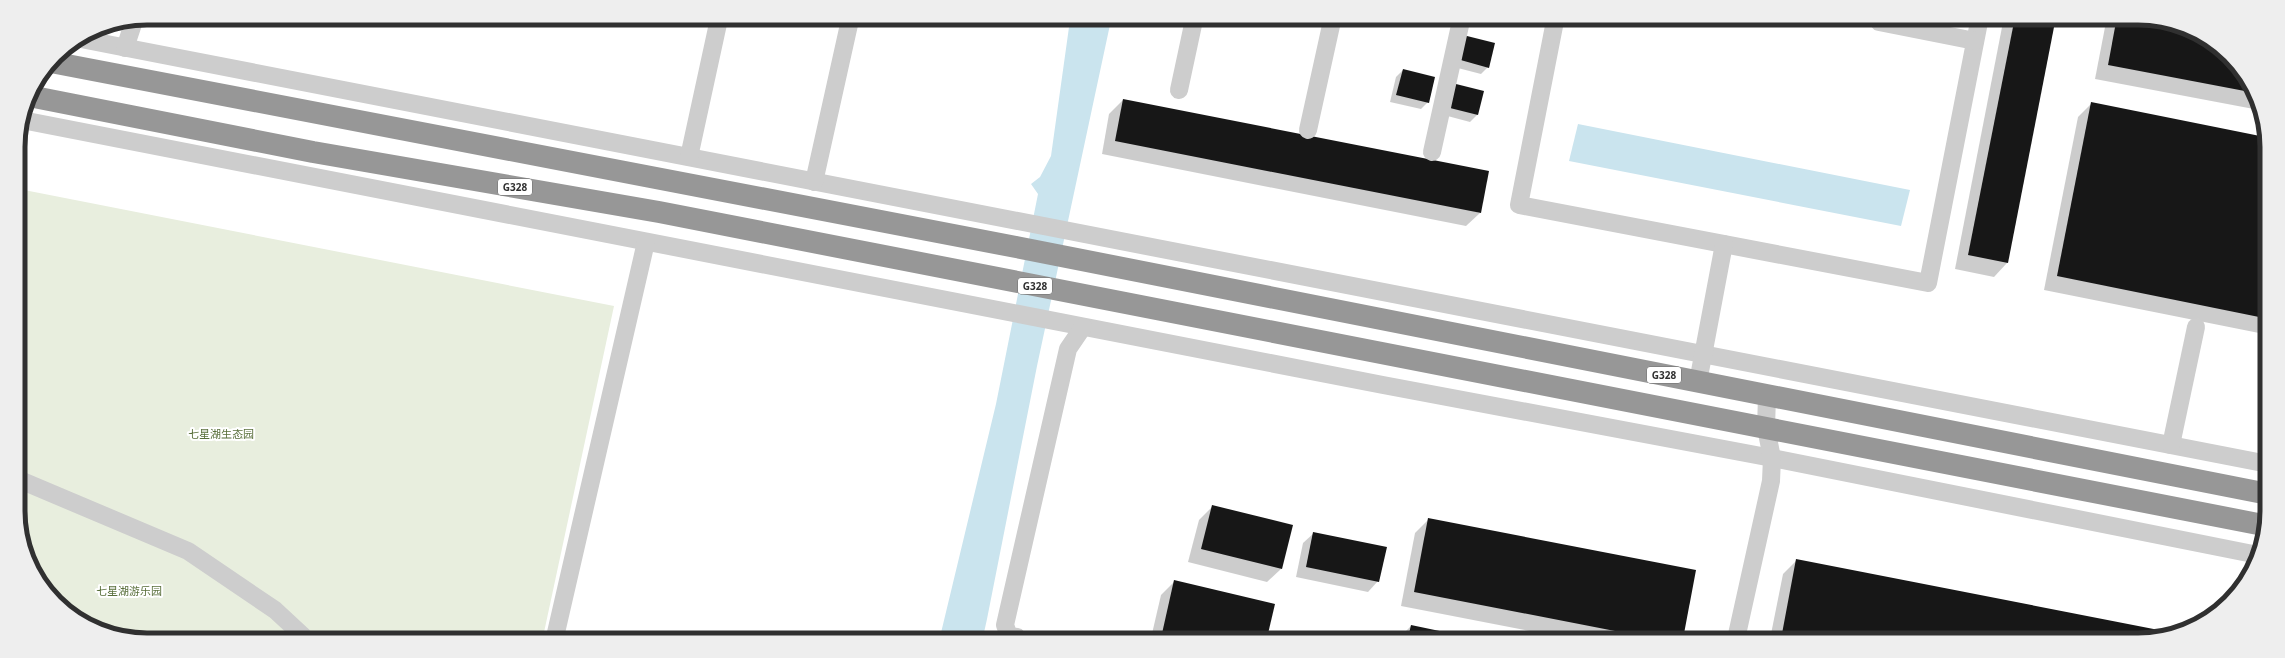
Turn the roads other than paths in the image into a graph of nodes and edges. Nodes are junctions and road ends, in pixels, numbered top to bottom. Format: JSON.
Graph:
{"nodes":[{"id":1,"x":718,"y":25,"type":"edge"},
{"id":2,"x":849,"y":25,"type":"edge"},
{"id":3,"x":1193,"y":25,"type":"edge"},
{"id":4,"x":1331,"y":25,"type":"edge"},
{"id":5,"x":1460,"y":25,"type":"edge"},
{"id":6,"x":1554,"y":25,"type":"edge"},
{"id":7,"x":1894,"y":25,"type":"edge"},
{"id":8,"x":1978,"y":25,"type":"edge"},
{"id":9,"x":133,"y":26,"type":"edge"},
{"id":10,"x":87,"y":40,"type":"edge"},
{"id":11,"x":1975,"y":41,"type":"junction"},
{"id":12,"x":126,"y":48,"type":"junction"},
{"id":13,"x":58,"y":63,"type":"edge"},
{"id":14,"x":1180,"y":90,"type":"dead end"},
{"id":15,"x":35,"y":97,"type":"edge"},
{"id":16,"x":28,"y":121,"type":"edge"},
{"id":17,"x":1308,"y":130,"type":"dead end"},
{"id":18,"x":1432,"y":152,"type":"dead end"},
{"id":19,"x":689,"y":157,"type":"junction"},
{"id":20,"x":814,"y":182,"type":"junction"},
{"id":21,"x":646,"y":242,"type":"junction"},
{"id":22,"x":1724,"y":244,"type":"junction"},
{"id":23,"x":1083,"y":327,"type":"junction"},
{"id":24,"x":2196,"y":327,"type":"dead end"},
{"id":25,"x":1703,"y":354,"type":"junction"},
{"id":26,"x":1698,"y":382,"type":"junction"},
{"id":27,"x":1767,"y":396,"type":"junction"},
{"id":28,"x":1766,"y":428,"type":"junction"},
{"id":29,"x":2171,"y":445,"type":"junction"},
{"id":30,"x":1772,"y":458,"type":"junction"},
{"id":31,"x":2260,"y":462,"type":"edge"},
{"id":32,"x":25,"y":482,"type":"edge"},
{"id":33,"x":2260,"y":492,"type":"edge"},
{"id":34,"x":2259,"y":524,"type":"edge"},
{"id":35,"x":2253,"y":553,"type":"edge"},
{"id":36,"x":300,"y":633,"type":"edge"},
{"id":37,"x":556,"y":633,"type":"edge"},
{"id":38,"x":1009,"y":633,"type":"edge"},
{"id":39,"x":1737,"y":633,"type":"edge"}],
"edges":[{"from":1,"to":19,"type":"street"},
{"from":2,"to":20,"type":"street"},
{"from":3,"to":14,"type":"street"},
{"from":4,"to":17,"type":"street"},
{"from":5,"to":18,"type":"street"},
{"from":6,"to":22,"type":"street"},
{"from":7,"to":11,"type":"street"},
{"from":8,"to":11,"type":"street"},
{"from":9,"to":12,"type":"street"},
{"from":10,"to":12,"type":"street"},
{"from":11,"to":22,"type":"street"},
{"from":12,"to":19,"type":"street"},
{"from":13,"to":26,"type":"highway","number":"G328"},
{"from":15,"to":28,"type":"highway","number":"G328"},
{"from":16,"to":21,"type":"street"},
{"from":19,"to":20,"type":"street"},
{"from":20,"to":25,"type":"street"},
{"from":21,"to":23,"type":"street"},
{"from":21,"to":37,"type":"street"},
{"from":22,"to":25,"type":"street"},
{"from":23,"to":30,"type":"street"},
{"from":23,"to":38,"type":"street"},
{"from":24,"to":29,"type":"street"},
{"from":25,"to":26,"type":"street"},
{"from":25,"to":29,"type":"street"},
{"from":26,"to":27,"type":"highway","number":"G328"},
{"from":27,"to":28,"type":"street"},
{"from":27,"to":33,"type":"highway","number":"G328"},
{"from":28,"to":30,"type":"street"},
{"from":28,"to":34,"type":"highway","number":"G328"},
{"from":29,"to":31,"type":"street"},
{"from":30,"to":35,"type":"street"},
{"from":30,"to":39,"type":"street"},
{"from":32,"to":36,"type":"street"}]}
